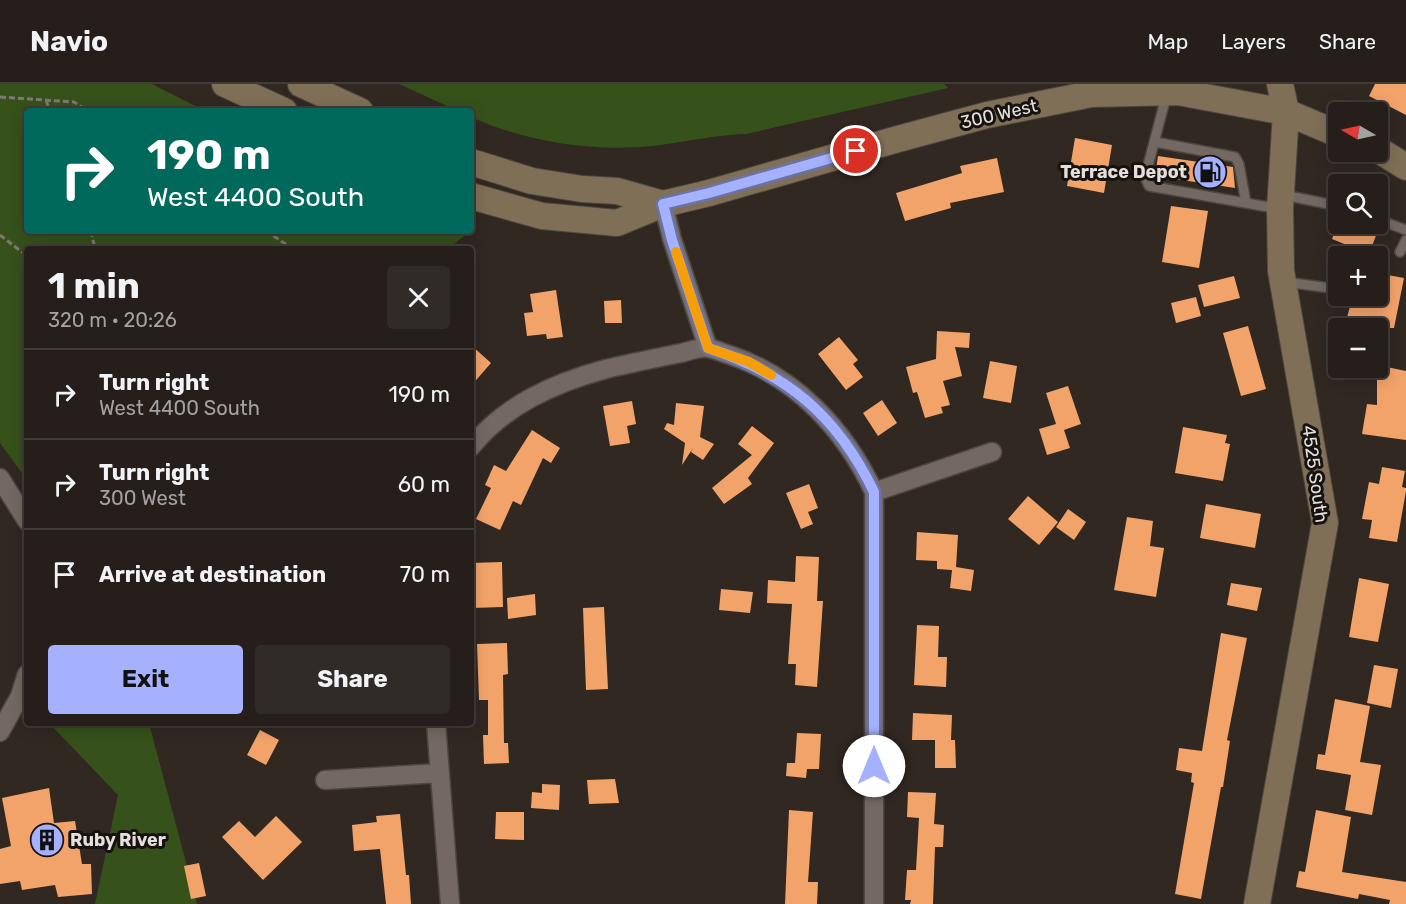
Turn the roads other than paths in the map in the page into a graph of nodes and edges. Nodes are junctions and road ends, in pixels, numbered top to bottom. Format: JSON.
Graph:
{"nodes":[{"id":1,"x":225,"y":84,"type":"edge"},
{"id":2,"x":301,"y":84,"type":"edge"},
{"id":3,"x":1280,"y":84,"type":"edge"},
{"id":4,"x":1168,"y":91,"type":"junction"},
{"id":5,"x":277,"y":108,"type":"edge"},
{"id":6,"x":353,"y":108,"type":"edge"},
{"id":7,"x":1286,"y":112,"type":"junction"},
{"id":8,"x":1328,"y":130,"type":"edge"},
{"id":9,"x":1155,"y":142,"type":"junction"},
{"id":10,"x":1388,"y":156,"type":"edge"},
{"id":11,"x":474,"y":163,"type":"edge"},
{"id":12,"x":1406,"y":167,"type":"edge"},
{"id":13,"x":474,"y":197,"type":"edge"},
{"id":14,"x":1280,"y":202,"type":"junction"},
{"id":15,"x":1246,"y":203,"type":"junction"},
{"id":16,"x":663,"y":204,"type":"junction"},
{"id":17,"x":1328,"y":205,"type":"edge"},
{"id":18,"x":1388,"y":223,"type":"edge"},
{"id":19,"x":1406,"y":230,"type":"edge"},
{"id":20,"x":1406,"y":240,"type":"edge"},
{"id":21,"x":1400,"y":252,"type":"dead end"},
{"id":22,"x":1282,"y":282,"type":"junction"},
{"id":23,"x":1328,"y":288,"type":"edge"},
{"id":24,"x":708,"y":348,"type":"junction"},
{"id":25,"x":474,"y":443,"type":"edge"},
{"id":26,"x":992,"y":452,"type":"dead end"},
{"id":27,"x":0,"y":478,"type":"edge"},
{"id":28,"x":874,"y":492,"type":"junction"},
{"id":29,"x":24,"y":516,"type":"edge"},
{"id":30,"x":24,"y":683,"type":"edge"},
{"id":31,"x":436,"y":726,"type":"edge"},
{"id":32,"x":0,"y":732,"type":"edge"},
{"id":33,"x":440,"y":772,"type":"junction"},
{"id":34,"x":325,"y":780,"type":"dead end"},
{"id":35,"x":450,"y":904,"type":"edge"},
{"id":36,"x":874,"y":904,"type":"edge"},
{"id":37,"x":1257,"y":904,"type":"edge"}],
"edges":[{"from":1,"to":5,"type":"main road"},
{"from":2,"to":6,"type":"main road"},
{"from":3,"to":7,"type":"main road","name":"4525 South"},
{"from":4,"to":7,"type":"main road","name":"300 West"},
{"from":4,"to":9,"type":"lane"},
{"from":4,"to":16,"type":"main road","name":"300 West"},
{"from":7,"to":8,"type":"main road","name":"300 West"},
{"from":7,"to":14,"type":"main road","name":"4525 South"},
{"from":9,"to":15,"type":"lane"},
{"from":9,"to":15,"type":"lane"},
{"from":10,"to":12,"type":"main road"},
{"from":11,"to":16,"type":"main road","name":"300 West"},
{"from":13,"to":16,"type":"main road","name":"300 West"},
{"from":14,"to":15,"type":"lane"},
{"from":14,"to":17,"type":"lane"},
{"from":14,"to":22,"type":"main road","name":"4525 South"},
{"from":16,"to":24,"type":"street"},
{"from":18,"to":19,"type":"lane"},
{"from":20,"to":21,"type":"lane"},
{"from":22,"to":23,"type":"lane"},
{"from":22,"to":37,"type":"main road","name":"4525 South"},
{"from":24,"to":25,"type":"street"},
{"from":24,"to":28,"type":"street"},
{"from":26,"to":28,"type":"street"},
{"from":27,"to":29,"type":"street"},
{"from":28,"to":36,"type":"street"},
{"from":30,"to":32,"type":"street"},
{"from":31,"to":33,"type":"street"},
{"from":33,"to":34,"type":"street"},
{"from":33,"to":35,"type":"street"}]}
